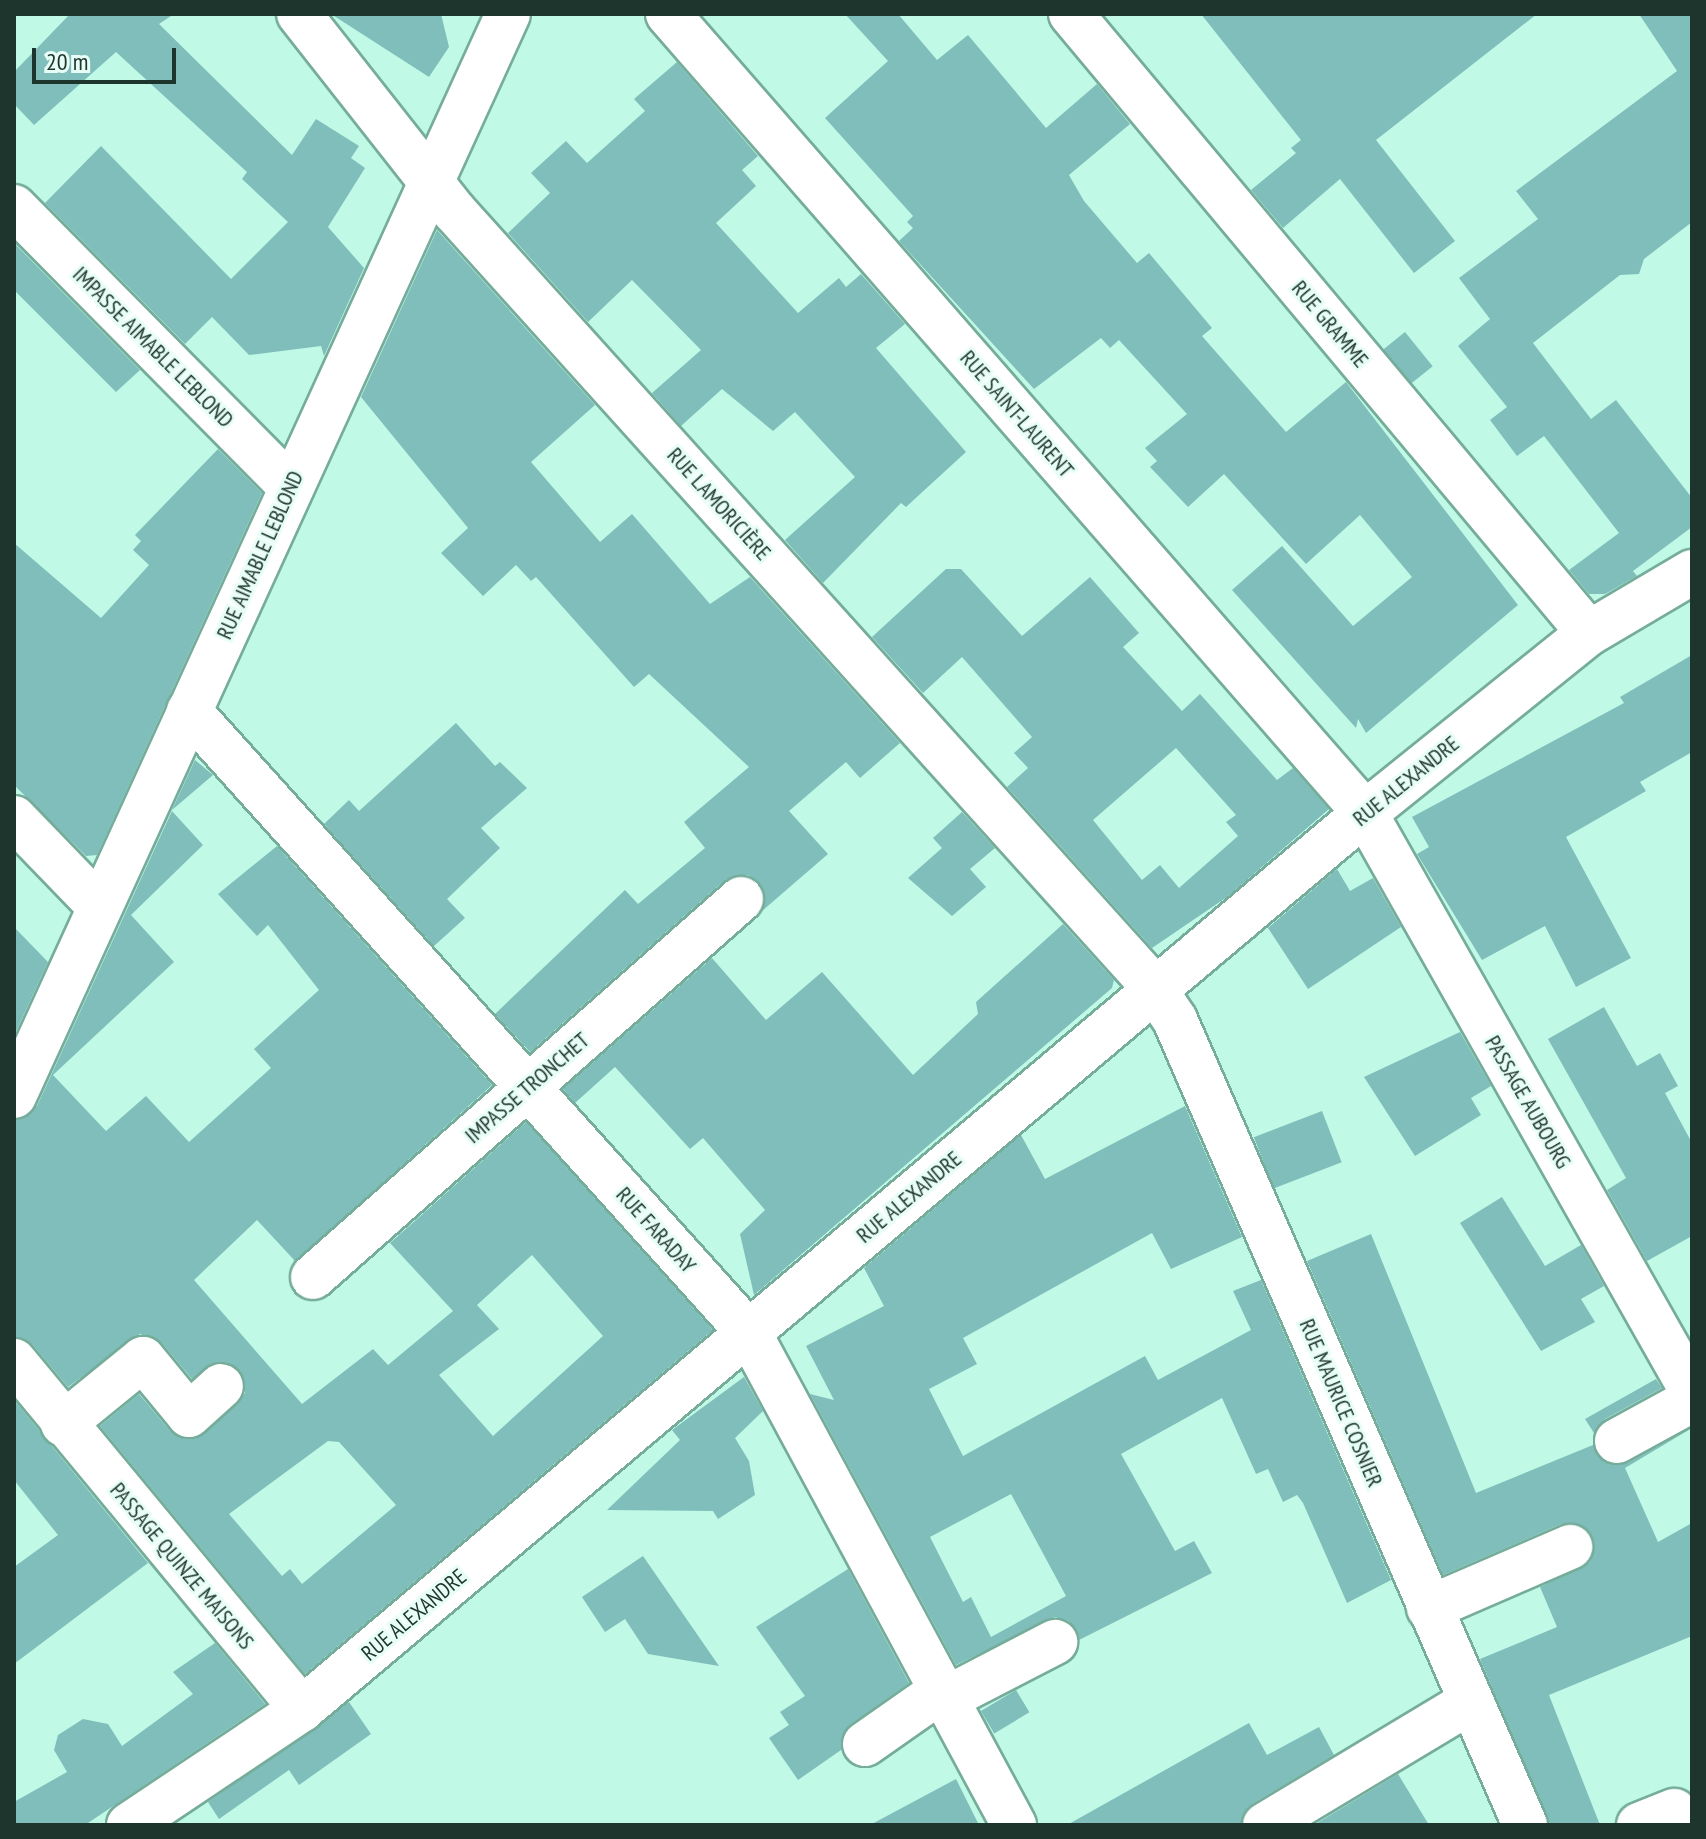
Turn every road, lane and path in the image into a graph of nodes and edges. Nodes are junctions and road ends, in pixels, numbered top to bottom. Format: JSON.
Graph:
{"nodes":[{"id":1,"x":299,"y":14,"type":"edge"},
{"id":2,"x":508,"y":14,"type":"edge"},
{"id":3,"x":668,"y":14,"type":"edge"},
{"id":4,"x":1071,"y":14,"type":"edge"},
{"id":5,"x":432,"y":180,"type":"junction"},
{"id":6,"x":14,"y":207,"type":"edge"},
{"id":7,"x":291,"y":487,"type":"junction"},
{"id":8,"x":1692,"y":572,"type":"edge"},
{"id":9,"x":1589,"y":633,"type":"junction"},
{"id":10,"x":189,"y":711,"type":"junction"},
{"id":11,"x":1365,"y":813,"type":"junction"},
{"id":12,"x":14,"y":818,"type":"edge"},
{"id":13,"x":741,"y":899,"type":"dead end"},
{"id":14,"x":99,"y":906,"type":"junction"},
{"id":15,"x":1153,"y":986,"type":"junction"},
{"id":16,"x":527,"y":1088,"type":"junction"},
{"id":17,"x":14,"y":1096,"type":"edge"},
{"id":18,"x":313,"y":1277,"type":"dead end"},
{"id":19,"x":749,"y":1333,"type":"junction"},
{"id":20,"x":14,"y":1361,"type":"edge"},
{"id":21,"x":221,"y":1386,"type":"dead end"},
{"id":22,"x":1692,"y":1391,"type":"edge"},
{"id":23,"x":1692,"y":1400,"type":"edge"},
{"id":24,"x":63,"y":1424,"type":"junction"},
{"id":25,"x":1617,"y":1441,"type":"dead end"},
{"id":26,"x":1570,"y":1547,"type":"dead end"},
{"id":27,"x":1429,"y":1608,"type":"junction"},
{"id":28,"x":1055,"y":1642,"type":"dead end"},
{"id":29,"x":944,"y":1694,"type":"junction"},
{"id":30,"x":1470,"y":1702,"type":"junction"},
{"id":31,"x":302,"y":1709,"type":"junction"},
{"id":32,"x":865,"y":1744,"type":"dead end"},
{"id":33,"x":129,"y":1825,"type":"edge"},
{"id":34,"x":1014,"y":1825,"type":"edge"},
{"id":35,"x":1265,"y":1825,"type":"edge"},
{"id":36,"x":1525,"y":1825,"type":"edge"}],
"edges":[{"from":1,"to":5,"type":"street","name":"RUE LAMORICIÈRE"},
{"from":2,"to":5,"type":"street","name":"RUE AIMABLE LEBLOND"},
{"from":3,"to":11,"type":"street","name":"RUE SAINT-LAURENT"},
{"from":4,"to":9,"type":"street","name":"RUE GRAMME"},
{"from":5,"to":7,"type":"street","name":"RUE AIMABLE LEBLOND"},
{"from":5,"to":15,"type":"street","name":"RUE LAMORICIÈRE"},
{"from":6,"to":7,"type":"street","name":"IMPASSE AIMABLE LEBLOND"},
{"from":7,"to":10,"type":"street","name":"RUE AIMABLE LEBLOND"},
{"from":8,"to":9,"type":"street","name":"RUE ALEXANDRE"},
{"from":9,"to":11,"type":"street","name":"RUE ALEXANDRE"},
{"from":10,"to":14,"type":"street","name":"RUE AIMABLE LEBLOND"},
{"from":10,"to":16,"type":"street","name":"RUE FARADAY"},
{"from":11,"to":15,"type":"street","name":"RUE ALEXANDRE"},
{"from":11,"to":22,"type":"street","name":"PASSAGE AUBOURG"},
{"from":12,"to":14,"type":"street"},
{"from":13,"to":16,"type":"street","name":"IMPASSE TRONCHET"},
{"from":14,"to":17,"type":"street","name":"RUE AIMABLE LEBLOND"},
{"from":15,"to":19,"type":"street","name":"RUE ALEXANDRE"},
{"from":15,"to":27,"type":"street","name":"RUE MAURICE COSNIER"},
{"from":16,"to":18,"type":"street","name":"IMPASSE TRONCHET"},
{"from":16,"to":19,"type":"street","name":"RUE FARADAY"},
{"from":19,"to":29,"type":"street","name":"RUE FARADAY"},
{"from":19,"to":31,"type":"street","name":"RUE ALEXANDRE"},
{"from":20,"to":24,"type":"street","name":"PASSAGE QUINZE MAISONS"},
{"from":21,"to":24,"type":"street"},
{"from":23,"to":25,"type":"street"},
{"from":24,"to":31,"type":"street","name":"PASSAGE QUINZE MAISONS"},
{"from":26,"to":27,"type":"street"},
{"from":27,"to":30,"type":"street","name":"RUE MAURICE COSNIER"},
{"from":28,"to":29,"type":"street"},
{"from":29,"to":32,"type":"street"},
{"from":29,"to":34,"type":"street","name":"RUE FARADAY"},
{"from":30,"to":35,"type":"street"},
{"from":30,"to":36,"type":"street","name":"RUE MAURICE COSNIER"},
{"from":31,"to":33,"type":"street","name":"RUE ALEXANDRE"}]}
